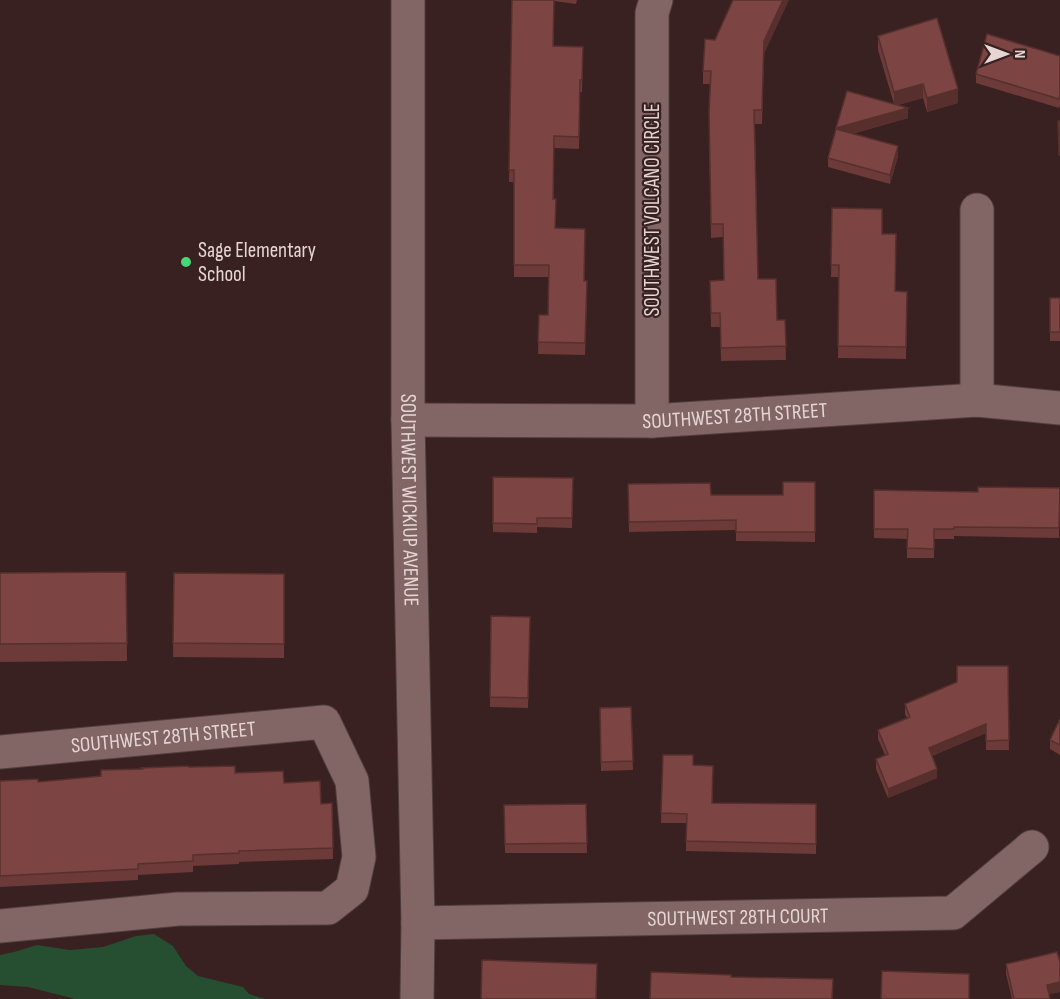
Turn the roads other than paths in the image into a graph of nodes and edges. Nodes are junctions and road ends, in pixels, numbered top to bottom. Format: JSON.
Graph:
{"nodes":[{"id":1,"x":408,"y":0,"type":"edge"},
{"id":2,"x":656,"y":0,"type":"edge"},
{"id":3,"x":977,"y":210,"type":"dead end"},
{"id":4,"x":977,"y":400,"type":"junction"},
{"id":5,"x":1060,"y":408,"type":"edge"},
{"id":6,"x":408,"y":420,"type":"junction"},
{"id":7,"x":652,"y":421,"type":"junction"},
{"id":8,"x":0,"y":752,"type":"edge"},
{"id":9,"x":1032,"y":847,"type":"dead end"},
{"id":10,"x":418,"y":923,"type":"junction"},
{"id":11,"x":0,"y":926,"type":"edge"},
{"id":12,"x":417,"y":999,"type":"edge"}],
"edges":[{"from":1,"to":6,"type":"street","name":"SOUTHWEST WICKIUP AVENUE"},
{"from":2,"to":7,"type":"street","name":"SOUTHWEST VOLCANO CIRCLE"},
{"from":3,"to":4,"type":"street"},
{"from":4,"to":5,"type":"street","name":"SOUTHWEST 28TH STREET"},
{"from":4,"to":7,"type":"street","name":"SOUTHWEST 28TH STREET"},
{"from":6,"to":7,"type":"street","name":"SOUTHWEST 28TH STREET"},
{"from":6,"to":10,"type":"street","name":"SOUTHWEST WICKIUP AVENUE"},
{"from":8,"to":11,"type":"street","name":"SOUTHWEST 28TH STREET"},
{"from":9,"to":10,"type":"street","name":"SOUTHWEST 28TH COURT"},
{"from":10,"to":12,"type":"street","name":"SOUTHWEST WICKIUP AVENUE"}]}
